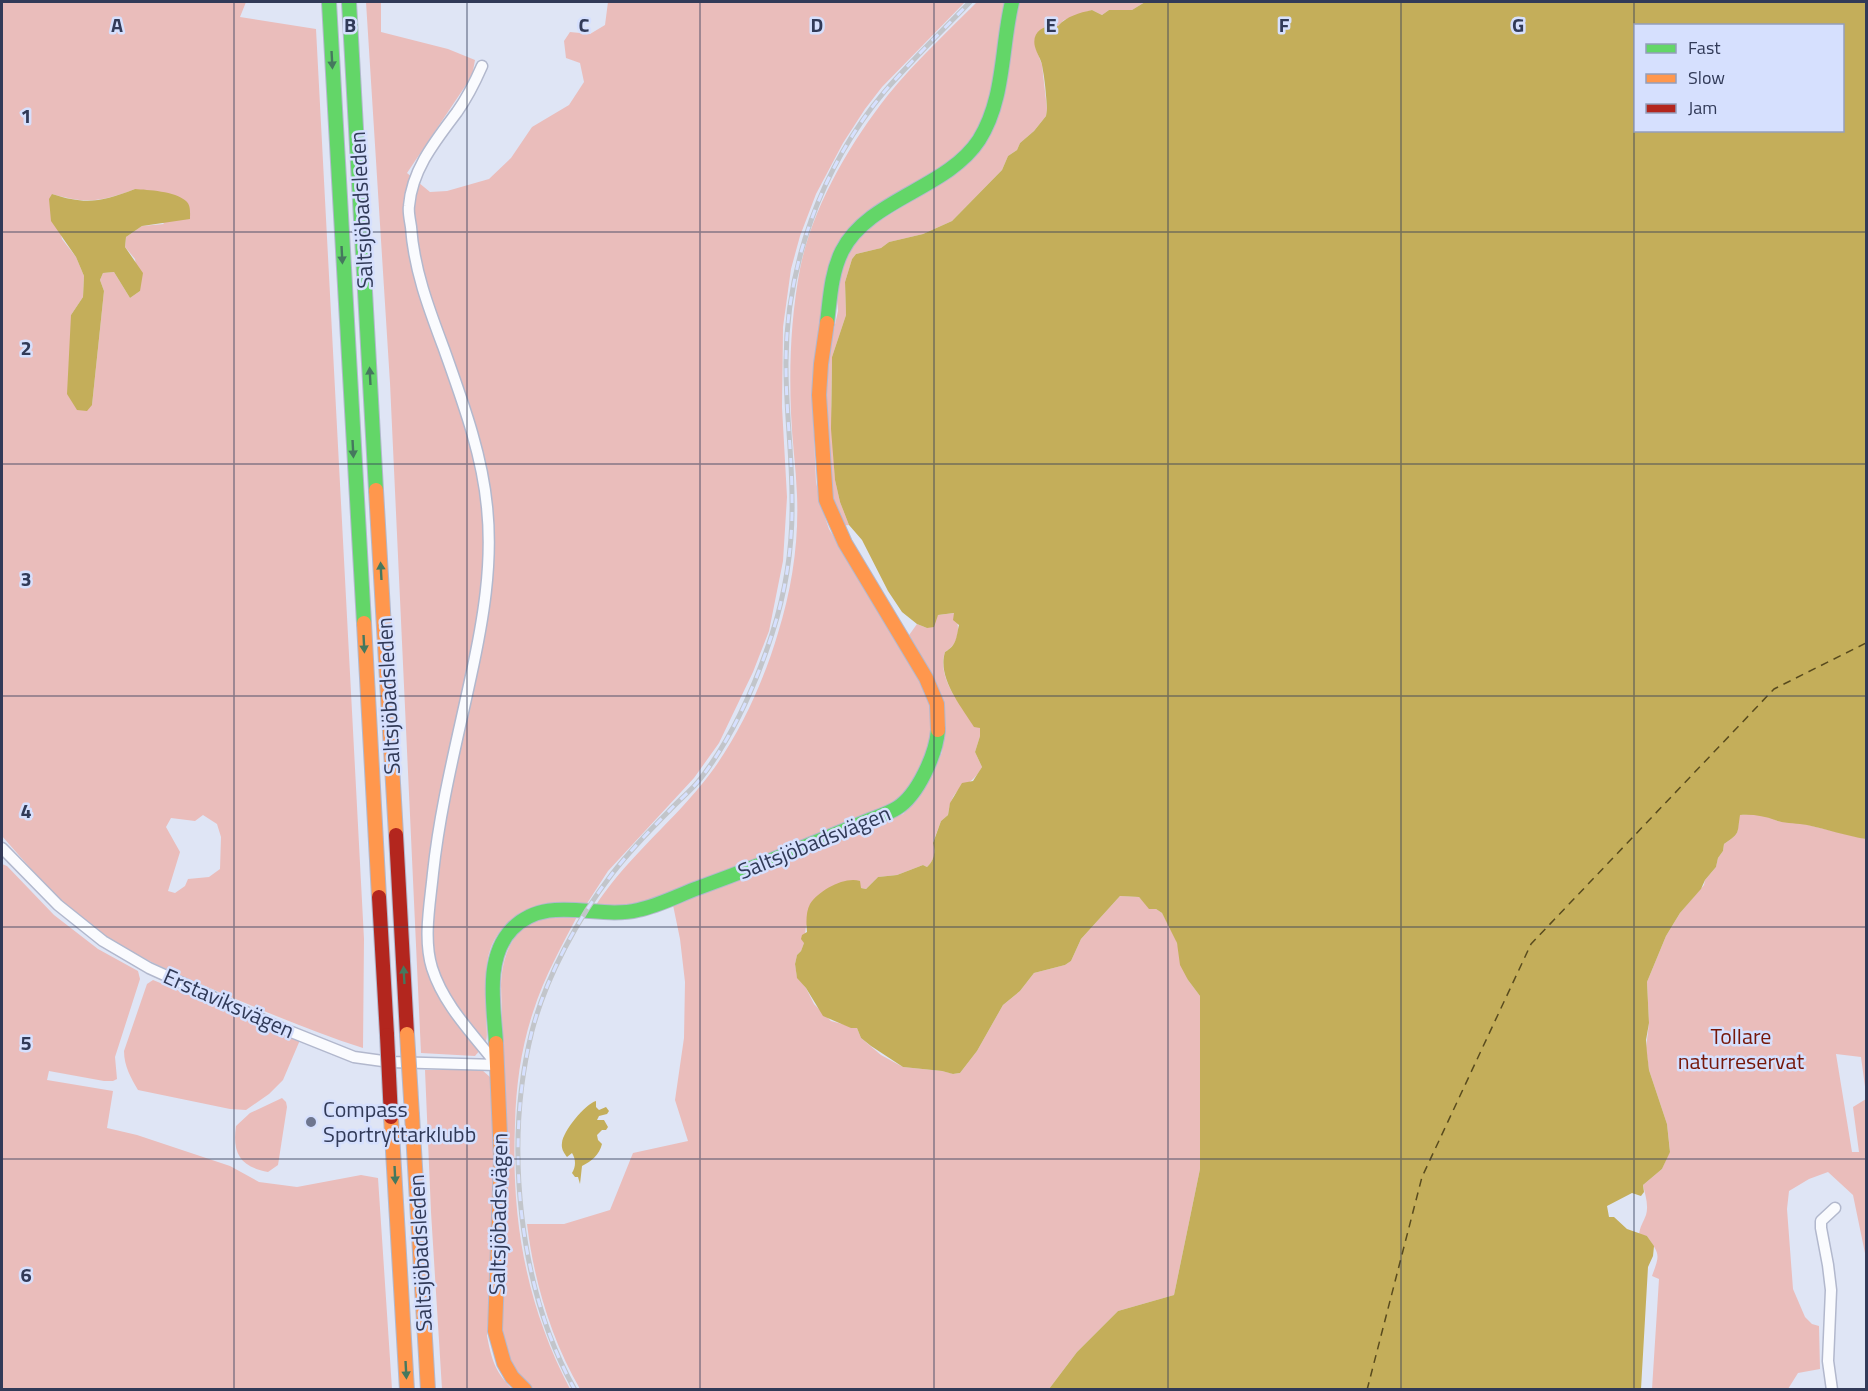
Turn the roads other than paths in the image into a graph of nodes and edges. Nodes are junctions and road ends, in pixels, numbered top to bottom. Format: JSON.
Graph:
{"nodes":[{"id":1,"x":329,"y":2,"type":"edge"},
{"id":2,"x":349,"y":2,"type":"edge"},
{"id":3,"x":1012,"y":2,"type":"edge"},
{"id":4,"x":482,"y":66,"type":"dead end"},
{"id":5,"x":2,"y":848,"type":"edge"},
{"id":6,"x":497,"y":1065,"type":"junction"},
{"id":7,"x":1835,"y":1208,"type":"dead end"},
{"id":8,"x":407,"y":1389,"type":"edge"},
{"id":9,"x":428,"y":1389,"type":"edge"},
{"id":10,"x":525,"y":1389,"type":"edge"},
{"id":11,"x":1832,"y":1389,"type":"edge"}],
"edges":[{"from":1,"to":8,"type":"main road","name":"Saltsjöbadsleden","one_way":true,"bridge":true},
{"from":9,"to":2,"type":"main road","name":"Saltsjöbadsleden","one_way":true,"bridge":true},
{"from":3,"to":6,"type":"main road","name":"Saltsjöbadsvägen"},
{"from":4,"to":6,"type":"street"},
{"from":5,"to":6,"type":"street","name":"Erstaviksvägen"},
{"from":6,"to":10,"type":"main road","name":"Saltsjöbadsvägen"},
{"from":7,"to":11,"type":"street"}]}
